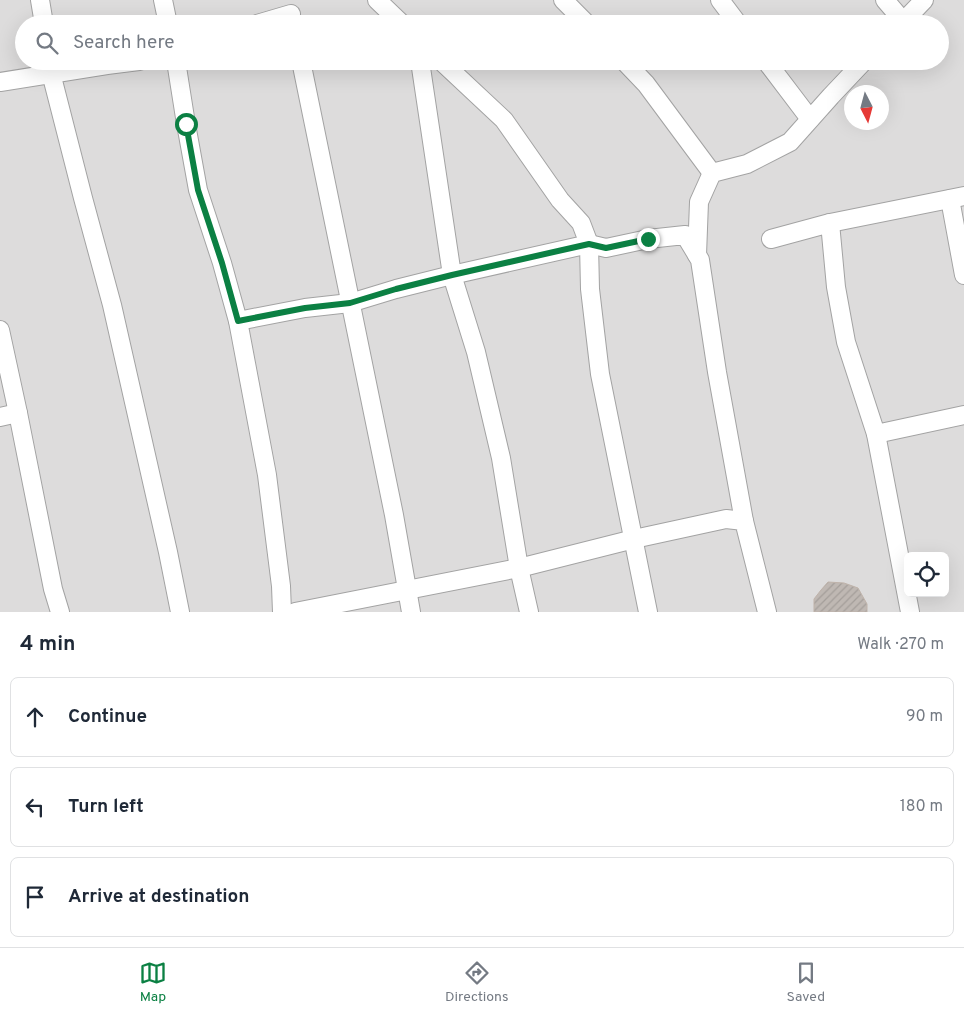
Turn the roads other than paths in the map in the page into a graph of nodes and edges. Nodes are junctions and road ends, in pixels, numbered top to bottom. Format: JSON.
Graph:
{"nodes":[{"id":1,"x":40,"y":0,"type":"edge"},
{"id":2,"x":163,"y":0,"type":"edge"},
{"id":3,"x":377,"y":0,"type":"edge"},
{"id":4,"x":563,"y":0,"type":"edge"},
{"id":5,"x":720,"y":0,"type":"edge"},
{"id":6,"x":884,"y":0,"type":"edge"},
{"id":7,"x":924,"y":0,"type":"edge"},
{"id":8,"x":42,"y":15,"type":"edge"},
{"id":9,"x":166,"y":15,"type":"edge"},
{"id":10,"x":393,"y":15,"type":"edge"},
{"id":11,"x":578,"y":15,"type":"edge"},
{"id":12,"x":731,"y":15,"type":"edge"},
{"id":13,"x":896,"y":15,"type":"edge"},
{"id":14,"x":910,"y":15,"type":"edge"},
{"id":15,"x":40,"y":70,"type":"edge"},
{"id":16,"x":51,"y":70,"type":"edge"},
{"id":17,"x":177,"y":70,"type":"edge"},
{"id":18,"x":303,"y":70,"type":"edge"},
{"id":19,"x":421,"y":70,"type":"edge"},
{"id":20,"x":451,"y":70,"type":"edge"},
{"id":21,"x":633,"y":70,"type":"edge"},
{"id":22,"x":773,"y":70,"type":"edge"},
{"id":23,"x":856,"y":70,"type":"edge"},
{"id":24,"x":0,"y":82,"type":"edge"},
{"id":25,"x":810,"y":119,"type":"junction"},
{"id":26,"x":712,"y":173,"type":"junction"},
{"id":27,"x":957,"y":198,"type":"edge"},
{"id":28,"x":830,"y":224,"type":"junction"},
{"id":29,"x":771,"y":239,"type":"dead end"},
{"id":30,"x":589,"y":244,"type":"junction"},
{"id":31,"x":697,"y":254,"type":"junction"},
{"id":32,"x":452,"y":275,"type":"junction"},
{"id":33,"x":964,"y":275,"type":"edge"},
{"id":34,"x":350,"y":303,"type":"junction"},
{"id":35,"x":238,"y":321,"type":"junction"},
{"id":36,"x":0,"y":330,"type":"edge"},
{"id":37,"x":18,"y":413,"type":"junction"},
{"id":38,"x":964,"y":415,"type":"edge"},
{"id":39,"x":0,"y":417,"type":"edge"},
{"id":40,"x":876,"y":434,"type":"junction"},
{"id":41,"x":744,"y":521,"type":"junction"},
{"id":42,"x":634,"y":539,"type":"junction"},
{"id":43,"x":519,"y":568,"type":"junction"},
{"id":44,"x":406,"y":589,"type":"junction"},
{"id":45,"x":60,"y":612,"type":"edge"},
{"id":46,"x":180,"y":612,"type":"edge"},
{"id":47,"x":282,"y":612,"type":"edge"},
{"id":48,"x":295,"y":612,"type":"edge"},
{"id":49,"x":411,"y":612,"type":"edge"},
{"id":50,"x":529,"y":612,"type":"edge"},
{"id":51,"x":648,"y":612,"type":"edge"},
{"id":52,"x":767,"y":612,"type":"edge"},
{"id":53,"x":910,"y":612,"type":"edge"}],
"edges":[{"from":1,"to":8,"type":"street"},
{"from":2,"to":9,"type":"street"},
{"from":3,"to":10,"type":"street"},
{"from":4,"to":11,"type":"street"},
{"from":5,"to":12,"type":"street"},
{"from":6,"to":13,"type":"street"},
{"from":7,"to":14,"type":"street"},
{"from":15,"to":24,"type":"street"},
{"from":16,"to":46,"type":"street"},
{"from":17,"to":35,"type":"street"},
{"from":18,"to":34,"type":"street"},
{"from":19,"to":32,"type":"street"},
{"from":20,"to":30,"type":"street"},
{"from":21,"to":26,"type":"street"},
{"from":22,"to":25,"type":"street"},
{"from":23,"to":25,"type":"street"},
{"from":25,"to":26,"type":"street"},
{"from":26,"to":31,"type":"street"},
{"from":27,"to":28,"type":"street"},
{"from":27,"to":33,"type":"street"},
{"from":28,"to":29,"type":"street"},
{"from":28,"to":40,"type":"street"},
{"from":30,"to":31,"type":"street"},
{"from":30,"to":32,"type":"street"},
{"from":30,"to":42,"type":"street"},
{"from":31,"to":41,"type":"street"},
{"from":32,"to":34,"type":"street"},
{"from":32,"to":43,"type":"street"},
{"from":34,"to":35,"type":"street"},
{"from":34,"to":44,"type":"street"},
{"from":35,"to":47,"type":"street"},
{"from":36,"to":37,"type":"street"},
{"from":37,"to":39,"type":"street"},
{"from":37,"to":45,"type":"street"},
{"from":38,"to":40,"type":"street"},
{"from":40,"to":53,"type":"street"},
{"from":41,"to":42,"type":"street"},
{"from":41,"to":52,"type":"street"},
{"from":42,"to":43,"type":"street"},
{"from":42,"to":51,"type":"street"},
{"from":43,"to":44,"type":"street"},
{"from":43,"to":50,"type":"street"},
{"from":44,"to":48,"type":"street"},
{"from":44,"to":49,"type":"street"}]}
